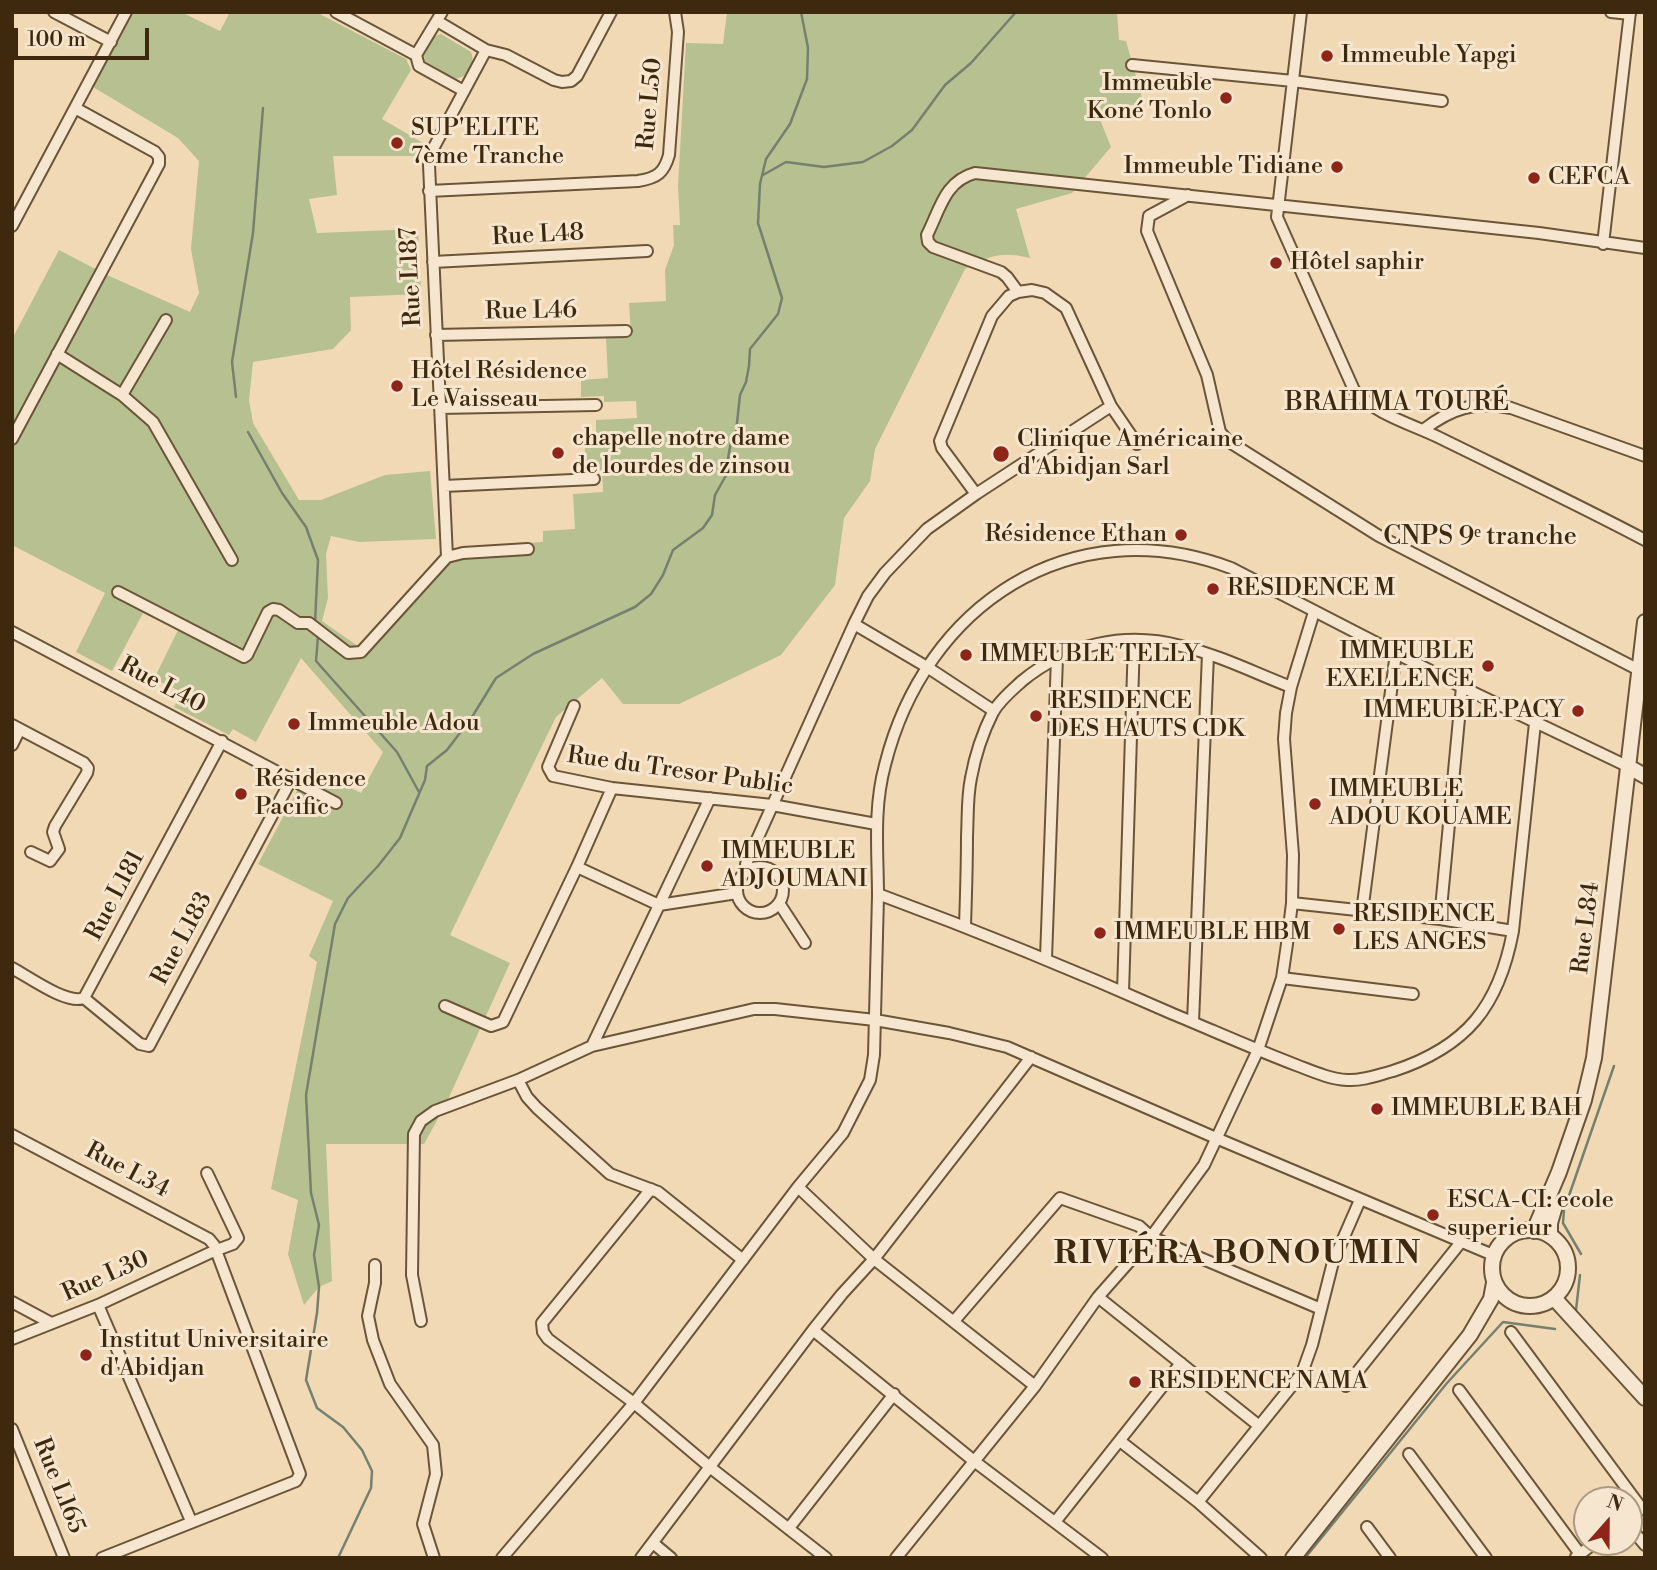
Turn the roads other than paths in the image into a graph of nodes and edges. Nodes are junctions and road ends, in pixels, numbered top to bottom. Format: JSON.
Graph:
{"nodes":[{"id":1,"x":54,"y":12,"type":"edge"},
{"id":2,"x":126,"y":12,"type":"edge"},
{"id":3,"x":336,"y":12,"type":"edge"},
{"id":4,"x":611,"y":12,"type":"edge"},
{"id":5,"x":675,"y":12,"type":"edge"},
{"id":6,"x":1301,"y":12,"type":"edge"},
{"id":7,"x":1611,"y":12,"type":"edge"},
{"id":8,"x":1630,"y":13,"type":"edge"},
{"id":9,"x":440,"y":17,"type":"edge"},
{"id":10,"x":111,"y":41,"type":"junction"},
{"id":11,"x":486,"y":50,"type":"junction"},
{"id":12,"x":416,"y":54,"type":"junction"},
{"id":13,"x":1132,"y":65,"type":"dead end"},
{"id":14,"x":1293,"y":81,"type":"junction"},
{"id":15,"x":464,"y":91,"type":"junction"},
{"id":16,"x":1442,"y":101,"type":"dead end"},
{"id":17,"x":75,"y":108,"type":"junction"},
{"id":18,"x":429,"y":191,"type":"junction"},
{"id":19,"x":1188,"y":195,"type":"junction"},
{"id":20,"x":1279,"y":206,"type":"junction"},
{"id":21,"x":12,"y":226,"type":"edge"},
{"id":22,"x":1603,"y":244,"type":"junction"},
{"id":23,"x":1645,"y":248,"type":"edge"},
{"id":24,"x":647,"y":251,"type":"dead end"},
{"id":25,"x":433,"y":262,"type":"junction"},
{"id":26,"x":1018,"y":292,"type":"junction"},
{"id":27,"x":166,"y":320,"type":"dead end"},
{"id":28,"x":626,"y":331,"type":"dead end"},
{"id":29,"x":436,"y":335,"type":"junction"},
{"id":30,"x":57,"y":354,"type":"junction"},
{"id":31,"x":122,"y":395,"type":"junction"},
{"id":32,"x":596,"y":405,"type":"dead end"},
{"id":33,"x":1111,"y":406,"type":"junction"},
{"id":34,"x":440,"y":408,"type":"junction"},
{"id":35,"x":1423,"y":430,"type":"junction"},
{"id":36,"x":12,"y":439,"type":"edge"},
{"id":37,"x":1137,"y":444,"type":"dead end"},
{"id":38,"x":1645,"y":456,"type":"edge"},
{"id":39,"x":594,"y":479,"type":"dead end"},
{"id":40,"x":443,"y":486,"type":"junction"},
{"id":41,"x":976,"y":494,"type":"junction"},
{"id":42,"x":1645,"y":540,"type":"edge"},
{"id":43,"x":528,"y":549,"type":"dead end"},
{"id":44,"x":447,"y":557,"type":"junction"},
{"id":45,"x":232,"y":560,"type":"dead end"},
{"id":46,"x":118,"y":592,"type":"dead end"},
{"id":47,"x":1314,"y":612,"type":"junction"},
{"id":48,"x":1645,"y":622,"type":"edge"},
{"id":49,"x":854,"y":624,"type":"junction"},
{"id":50,"x":12,"y":632,"type":"edge"},
{"id":51,"x":1134,"y":640,"type":"junction"},
{"id":52,"x":1396,"y":653,"type":"junction"},
{"id":53,"x":1208,"y":654,"type":"junction"},
{"id":54,"x":1057,"y":658,"type":"junction"},
{"id":55,"x":928,"y":667,"type":"junction"},
{"id":56,"x":1639,"y":670,"type":"junction"},
{"id":57,"x":1645,"y":686,"type":"edge"},
{"id":58,"x":1291,"y":687,"type":"junction"},
{"id":59,"x":1462,"y":687,"type":"junction"},
{"id":60,"x":574,"y":706,"type":"dead end"},
{"id":61,"x":994,"y":711,"type":"junction"},
{"id":62,"x":1535,"y":723,"type":"junction"},
{"id":63,"x":16,"y":727,"type":"edge"},
{"id":64,"x":222,"y":741,"type":"junction"},
{"id":65,"x":12,"y":745,"type":"edge"},
{"id":66,"x":1636,"y":771,"type":"edge"},
{"id":67,"x":292,"y":778,"type":"junction"},
{"id":68,"x":612,"y":788,"type":"junction"},
{"id":69,"x":710,"y":798,"type":"junction"},
{"id":70,"x":336,"y":803,"type":"dead end"},
{"id":71,"x":772,"y":805,"type":"junction"},
{"id":72,"x":876,"y":824,"type":"junction"},
{"id":73,"x":31,"y":852,"type":"dead end"},
{"id":74,"x":577,"y":867,"type":"junction"},
{"id":75,"x":748,"y":870,"type":"junction"},
{"id":76,"x":737,"y":893,"type":"junction"},
{"id":77,"x":878,"y":894,"type":"junction"},
{"id":78,"x":779,"y":902,"type":"junction"},
{"id":79,"x":1292,"y":904,"type":"junction"},
{"id":80,"x":659,"y":905,"type":"junction"},
{"id":81,"x":1362,"y":912,"type":"junction"},
{"id":82,"x":1440,"y":919,"type":"junction"},
{"id":83,"x":965,"y":926,"type":"junction"},
{"id":84,"x":1513,"y":931,"type":"junction"},
{"id":85,"x":805,"y":943,"type":"dead end"},
{"id":86,"x":1046,"y":958,"type":"junction"},
{"id":87,"x":12,"y":968,"type":"edge"},
{"id":88,"x":1282,"y":978,"type":"junction"},
{"id":89,"x":1123,"y":992,"type":"junction"},
{"id":90,"x":1413,"y":994,"type":"dead end"},
{"id":91,"x":84,"y":998,"type":"junction"},
{"id":92,"x":445,"y":1006,"type":"dead end"},
{"id":93,"x":875,"y":1020,"type":"junction"},
{"id":94,"x":1193,"y":1022,"type":"junction"},
{"id":95,"x":592,"y":1046,"type":"junction"},
{"id":96,"x":1258,"y":1051,"type":"junction"},
{"id":97,"x":1031,"y":1057,"type":"junction"},
{"id":98,"x":518,"y":1080,"type":"junction"},
{"id":99,"x":12,"y":1135,"type":"edge"},
{"id":100,"x":1216,"y":1138,"type":"junction"},
{"id":101,"x":207,"y":1173,"type":"dead end"},
{"id":102,"x":798,"y":1187,"type":"junction"},
{"id":103,"x":651,"y":1189,"type":"junction"},
{"id":104,"x":1360,"y":1200,"type":"junction"},
{"id":105,"x":1534,"y":1231,"type":"junction"},
{"id":106,"x":1151,"y":1237,"type":"junction"},
{"id":107,"x":1550,"y":1237,"type":"junction"},
{"id":108,"x":1461,"y":1242,"type":"junction"},
{"id":109,"x":214,"y":1251,"type":"junction"},
{"id":110,"x":1493,"y":1255,"type":"junction"},
{"id":111,"x":743,"y":1259,"type":"junction"},
{"id":112,"x":874,"y":1259,"type":"junction"},
{"id":113,"x":375,"y":1265,"type":"dead end"},
{"id":114,"x":1494,"y":1283,"type":"junction"},
{"id":115,"x":1098,"y":1297,"type":"junction"},
{"id":116,"x":1554,"y":1298,"type":"junction"},
{"id":117,"x":12,"y":1302,"type":"edge"},
{"id":118,"x":1514,"y":1303,"type":"junction"},
{"id":119,"x":99,"y":1305,"type":"junction"},
{"id":120,"x":1321,"y":1309,"type":"junction"},
{"id":121,"x":421,"y":1321,"type":"dead end"},
{"id":122,"x":954,"y":1321,"type":"junction"},
{"id":123,"x":51,"y":1323,"type":"junction"},
{"id":124,"x":813,"y":1330,"type":"junction"},
{"id":125,"x":1511,"y":1332,"type":"dead end"},
{"id":126,"x":1470,"y":1335,"type":"junction"},
{"id":127,"x":12,"y":1339,"type":"edge"},
{"id":128,"x":1181,"y":1363,"type":"junction"},
{"id":129,"x":1035,"y":1386,"type":"junction"},
{"id":130,"x":1346,"y":1386,"type":"dead end"},
{"id":131,"x":1459,"y":1390,"type":"dead end"},
{"id":132,"x":894,"y":1394,"type":"junction"},
{"id":133,"x":1645,"y":1398,"type":"edge"},
{"id":134,"x":635,"y":1403,"type":"junction"},
{"id":135,"x":1258,"y":1424,"type":"junction"},
{"id":136,"x":12,"y":1429,"type":"edge"},
{"id":137,"x":1121,"y":1440,"type":"junction"},
{"id":138,"x":1409,"y":1454,"type":"dead end"},
{"id":139,"x":974,"y":1461,"type":"junction"},
{"id":140,"x":711,"y":1468,"type":"junction"},
{"id":141,"x":1626,"y":1486,"type":"edge"},
{"id":142,"x":1198,"y":1502,"type":"junction"},
{"id":143,"x":191,"y":1521,"type":"junction"},
{"id":144,"x":1055,"y":1522,"type":"junction"},
{"id":145,"x":1367,"y":1527,"type":"dead end"},
{"id":146,"x":789,"y":1528,"type":"junction"},
{"id":147,"x":653,"y":1543,"type":"junction"},
{"id":148,"x":1573,"y":1550,"type":"edge"},
{"id":149,"x":64,"y":1558,"type":"edge"},
{"id":150,"x":102,"y":1558,"type":"edge"},
{"id":151,"x":434,"y":1558,"type":"edge"},
{"id":152,"x":502,"y":1558,"type":"edge"},
{"id":153,"x":641,"y":1558,"type":"edge"},
{"id":154,"x":671,"y":1558,"type":"edge"},
{"id":155,"x":826,"y":1558,"type":"edge"},
{"id":156,"x":895,"y":1558,"type":"edge"},
{"id":157,"x":1102,"y":1558,"type":"edge"},
{"id":158,"x":1261,"y":1558,"type":"edge"},
{"id":159,"x":1293,"y":1558,"type":"edge"},
{"id":160,"x":1390,"y":1558,"type":"edge"},
{"id":161,"x":1486,"y":1558,"type":"edge"}],
"edges":[{"from":1,"to":10,"type":"street"},
{"from":2,"to":10,"type":"street"},
{"from":3,"to":12,"type":"street"},
{"from":4,"to":11,"type":"street"},
{"from":5,"to":18,"type":"street","name":"Rue L50"},
{"from":6,"to":14,"type":"street"},
{"from":7,"to":8,"type":"street"},
{"from":8,"to":22,"type":"street"},
{"from":9,"to":11,"type":"street"},
{"from":9,"to":12,"type":"street"},
{"from":10,"to":17,"type":"street"},
{"from":11,"to":15,"type":"street","name":"Rue L187"},
{"from":12,"to":15,"type":"street"},
{"from":13,"to":14,"type":"street"},
{"from":14,"to":16,"type":"street"},
{"from":14,"to":20,"type":"street"},
{"from":15,"to":18,"type":"street","name":"Rue L187"},
{"from":17,"to":21,"type":"street"},
{"from":17,"to":30,"type":"street"},
{"from":18,"to":25,"type":"street","name":"Rue L187"},
{"from":19,"to":20,"type":"street"},
{"from":19,"to":26,"type":"street"},
{"from":19,"to":56,"type":"street"},
{"from":20,"to":22,"type":"street"},
{"from":20,"to":35,"type":"street"},
{"from":22,"to":23,"type":"street"},
{"from":24,"to":25,"type":"street","name":"Rue L48"},
{"from":25,"to":29,"type":"street","name":"Rue L187"},
{"from":26,"to":33,"type":"street"},
{"from":26,"to":41,"type":"street"},
{"from":27,"to":31,"type":"street"},
{"from":28,"to":29,"type":"street","name":"Rue L46"},
{"from":29,"to":34,"type":"street","name":"Rue L187"},
{"from":30,"to":31,"type":"street"},
{"from":30,"to":36,"type":"street"},
{"from":31,"to":45,"type":"street"},
{"from":32,"to":34,"type":"street"},
{"from":33,"to":37,"type":"street"},
{"from":33,"to":41,"type":"street"},
{"from":34,"to":40,"type":"street","name":"Rue L187"},
{"from":35,"to":38,"type":"street"},
{"from":35,"to":42,"type":"street"},
{"from":39,"to":40,"type":"street"},
{"from":40,"to":44,"type":"street","name":"Rue L187"},
{"from":41,"to":49,"type":"street"},
{"from":43,"to":44,"type":"street"},
{"from":44,"to":46,"type":"street"},
{"from":47,"to":52,"type":"street"},
{"from":47,"to":55,"type":"street"},
{"from":47,"to":58,"type":"street"},
{"from":48,"to":56,"type":"street","name":"Rue L84"},
{"from":49,"to":55,"type":"street"},
{"from":49,"to":71,"type":"street"},
{"from":50,"to":64,"type":"street","name":"Rue L40"},
{"from":51,"to":53,"type":"street"},
{"from":51,"to":54,"type":"street"},
{"from":51,"to":89,"type":"street"},
{"from":52,"to":59,"type":"street"},
{"from":52,"to":81,"type":"street"},
{"from":53,"to":58,"type":"street"},
{"from":53,"to":94,"type":"street"},
{"from":54,"to":61,"type":"street"},
{"from":54,"to":86,"type":"street"},
{"from":55,"to":61,"type":"street"},
{"from":55,"to":72,"type":"street"},
{"from":56,"to":66,"type":"street","name":"Rue L84"},
{"from":57,"to":66,"type":"street","name":"Rue L84"},
{"from":58,"to":79,"type":"street"},
{"from":59,"to":62,"type":"street"},
{"from":59,"to":82,"type":"street"},
{"from":60,"to":68,"type":"street","name":"Rue du Tresor Public"},
{"from":61,"to":83,"type":"street"},
{"from":62,"to":66,"type":"street"},
{"from":62,"to":84,"type":"street"},
{"from":63,"to":65,"type":"street"},
{"from":63,"to":73,"type":"street"},
{"from":64,"to":67,"type":"street","name":"Rue L40"},
{"from":64,"to":91,"type":"street","name":"Rue L181"},
{"from":66,"to":105,"type":"street","name":"Rue L84"},
{"from":66,"to":107,"type":"street","name":"Rue L84"},
{"from":67,"to":70,"type":"street","name":"Rue L40"},
{"from":67,"to":91,"type":"street","name":"Rue L183"},
{"from":68,"to":69,"type":"street","name":"Rue du Tresor Public"},
{"from":68,"to":74,"type":"street"},
{"from":69,"to":71,"type":"street","name":"Rue du Tresor Public"},
{"from":69,"to":80,"type":"street"},
{"from":71,"to":72,"type":"street","name":"Rue du Tresor Public"},
{"from":71,"to":75,"type":"street"},
{"from":72,"to":77,"type":"street"},
{"from":74,"to":80,"type":"street"},
{"from":74,"to":92,"type":"street"},
{"from":75,"to":76,"type":"street"},
{"from":75,"to":78,"type":"street"},
{"from":76,"to":78,"type":"street"},
{"from":76,"to":80,"type":"street"},
{"from":77,"to":83,"type":"street"},
{"from":77,"to":93,"type":"street"},
{"from":78,"to":85,"type":"street"},
{"from":79,"to":81,"type":"street"},
{"from":79,"to":88,"type":"street"},
{"from":80,"to":95,"type":"street"},
{"from":81,"to":82,"type":"street"},
{"from":82,"to":84,"type":"street"},
{"from":83,"to":86,"type":"street"},
{"from":84,"to":96,"type":"street"},
{"from":86,"to":89,"type":"street"},
{"from":87,"to":91,"type":"street"},
{"from":88,"to":90,"type":"street"},
{"from":88,"to":96,"type":"street"},
{"from":89,"to":94,"type":"street"},
{"from":93,"to":95,"type":"street"},
{"from":93,"to":97,"type":"street"},
{"from":93,"to":102,"type":"street"},
{"from":94,"to":96,"type":"street"},
{"from":95,"to":98,"type":"street"},
{"from":96,"to":100,"type":"street"},
{"from":97,"to":100,"type":"street"},
{"from":97,"to":112,"type":"street"},
{"from":98,"to":103,"type":"street"},
{"from":98,"to":121,"type":"street"},
{"from":99,"to":109,"type":"street","name":"Rue L34"},
{"from":100,"to":104,"type":"street"},
{"from":100,"to":106,"type":"street"},
{"from":101,"to":109,"type":"street","name":"Rue L30"},
{"from":102,"to":111,"type":"street"},
{"from":102,"to":112,"type":"street"},
{"from":103,"to":111,"type":"street"},
{"from":103,"to":134,"type":"street"},
{"from":104,"to":108,"type":"street"},
{"from":104,"to":120,"type":"street"},
{"from":105,"to":107,"type":"street"},
{"from":105,"to":110,"type":"street"},
{"from":106,"to":115,"type":"street"},
{"from":106,"to":120,"type":"street"},
{"from":106,"to":122,"type":"street"},
{"from":107,"to":116,"type":"street"},
{"from":108,"to":110,"type":"street"},
{"from":108,"to":130,"type":"street"},
{"from":109,"to":119,"type":"street","name":"Rue L30"},
{"from":109,"to":143,"type":"street"},
{"from":110,"to":114,"type":"street"},
{"from":111,"to":134,"type":"street"},
{"from":112,"to":122,"type":"street"},
{"from":112,"to":124,"type":"street"},
{"from":113,"to":151,"type":"street"},
{"from":114,"to":118,"type":"street"},
{"from":114,"to":126,"type":"street"},
{"from":115,"to":128,"type":"street"},
{"from":115,"to":129,"type":"street"},
{"from":116,"to":118,"type":"street"},
{"from":116,"to":133,"type":"street"},
{"from":117,"to":123,"type":"street"},
{"from":118,"to":126,"type":"street"},
{"from":119,"to":123,"type":"street","name":"Rue L30"},
{"from":119,"to":143,"type":"street"},
{"from":120,"to":135,"type":"street"},
{"from":122,"to":129,"type":"street"},
{"from":123,"to":127,"type":"street","name":"Rue L30"},
{"from":124,"to":132,"type":"street"},
{"from":124,"to":140,"type":"street"},
{"from":125,"to":141,"type":"street"},
{"from":126,"to":159,"type":"street"},
{"from":128,"to":135,"type":"street"},
{"from":128,"to":137,"type":"street"},
{"from":129,"to":139,"type":"street"},
{"from":131,"to":148,"type":"street"},
{"from":132,"to":139,"type":"street"},
{"from":132,"to":146,"type":"street"},
{"from":134,"to":140,"type":"street"},
{"from":134,"to":152,"type":"street"},
{"from":135,"to":142,"type":"street"},
{"from":136,"to":149,"type":"street","name":"Rue L165"},
{"from":137,"to":142,"type":"street"},
{"from":137,"to":144,"type":"street"},
{"from":138,"to":161,"type":"street"},
{"from":139,"to":144,"type":"street"},
{"from":139,"to":156,"type":"street"},
{"from":140,"to":146,"type":"street"},
{"from":140,"to":147,"type":"street"},
{"from":142,"to":158,"type":"street"},
{"from":143,"to":150,"type":"street"},
{"from":144,"to":157,"type":"street"},
{"from":145,"to":160,"type":"street"},
{"from":146,"to":155,"type":"street"},
{"from":147,"to":153,"type":"street"},
{"from":147,"to":154,"type":"street"}]}
